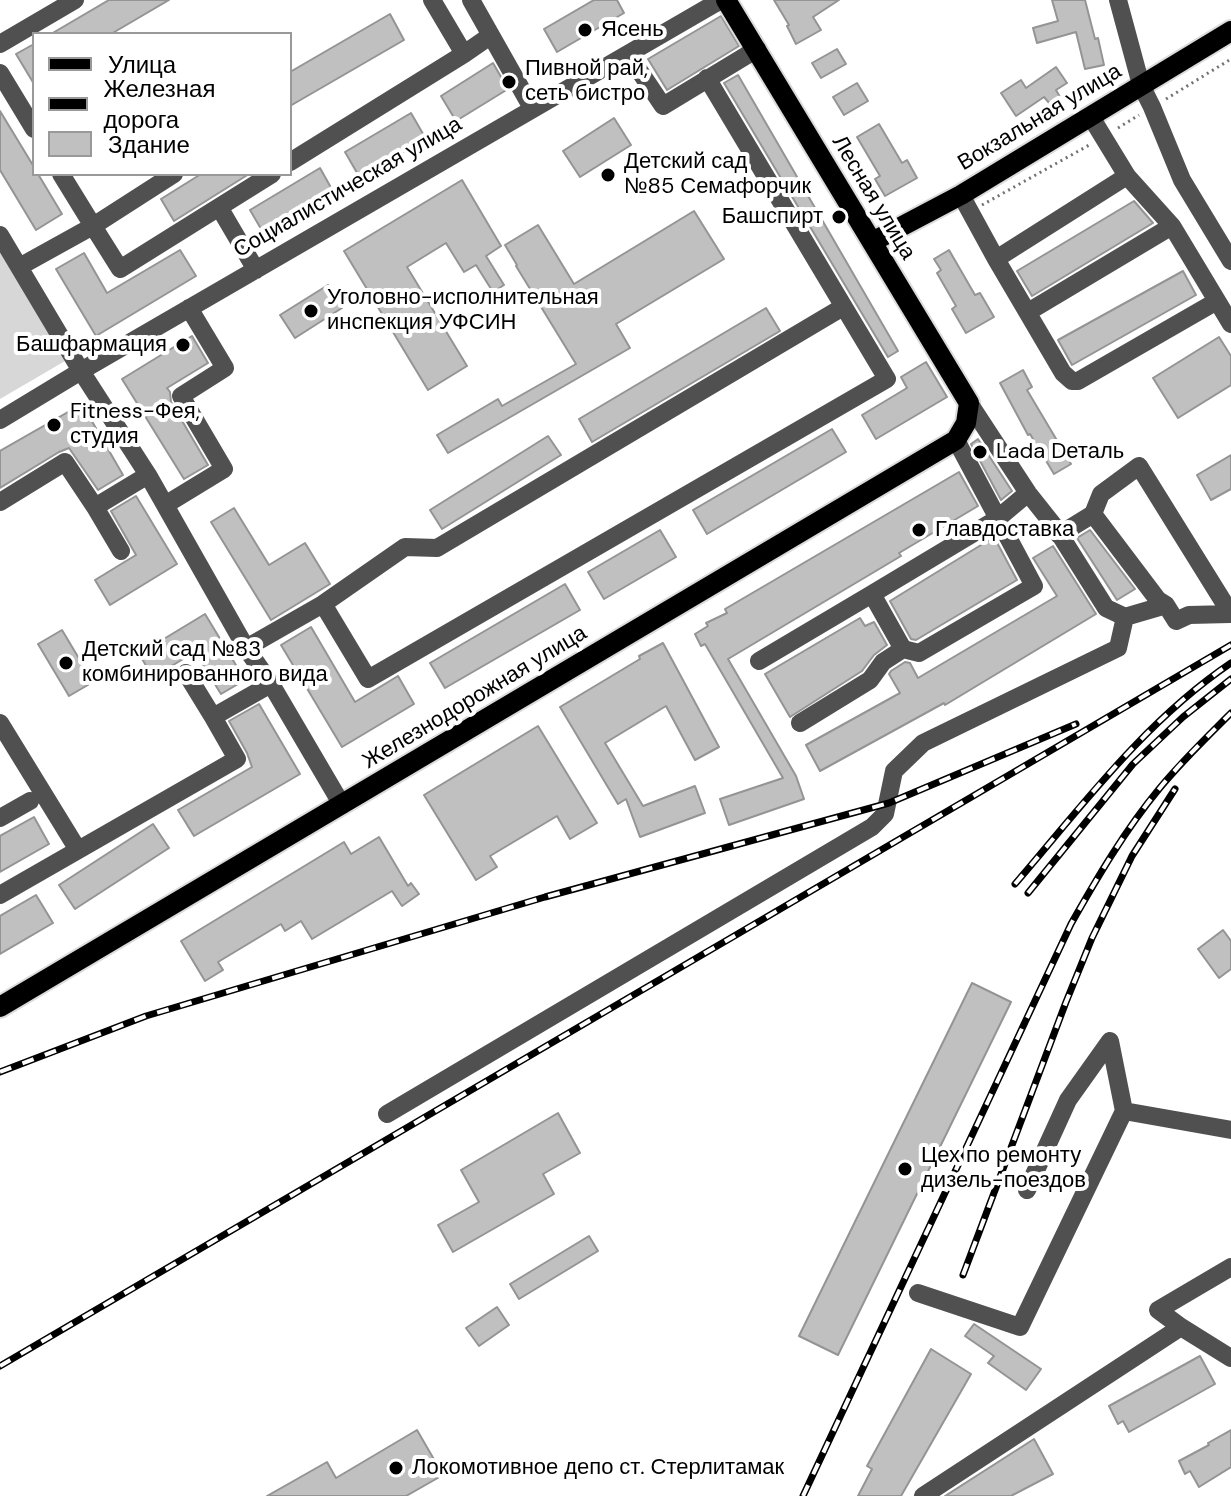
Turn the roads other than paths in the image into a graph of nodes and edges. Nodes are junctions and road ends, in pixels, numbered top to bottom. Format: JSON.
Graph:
{"nodes":[{"id":1,"x":75,"y":0,"type":"edge"},
{"id":2,"x":432,"y":0,"type":"edge"},
{"id":3,"x":471,"y":0,"type":"edge"},
{"id":4,"x":723,"y":0,"type":"edge"},
{"id":5,"x":1118,"y":0,"type":"edge"},
{"id":6,"x":1231,"y":31,"type":"edge"},
{"id":7,"x":490,"y":36,"type":"junction"},
{"id":8,"x":0,"y":44,"type":"edge"},
{"id":9,"x":757,"y":49,"type":"junction"},
{"id":10,"x":464,"y":54,"type":"junction"},
{"id":11,"x":628,"y":54,"type":"junction"},
{"id":12,"x":0,"y":73,"type":"edge"},
{"id":13,"x":707,"y":78,"type":"junction"},
{"id":14,"x":1141,"y":85,"type":"junction"},
{"id":15,"x":532,"y":108,"type":"junction"},
{"id":16,"x":1091,"y":117,"type":"junction"},
{"id":17,"x":32,"y":126,"type":"edge"},
{"id":18,"x":293,"y":157,"type":"edge"},
{"id":19,"x":62,"y":176,"type":"edge"},
{"id":20,"x":171,"y":176,"type":"edge"},
{"id":21,"x":269,"y":176,"type":"edge"},
{"id":22,"x":1127,"y":176,"type":"junction"},
{"id":23,"x":961,"y":195,"type":"junction"},
{"id":24,"x":219,"y":207,"type":"junction"},
{"id":25,"x":93,"y":226,"type":"junction"},
{"id":26,"x":1172,"y":226,"type":"junction"},
{"id":27,"x":0,"y":235,"type":"edge"},
{"id":28,"x":872,"y":242,"type":"junction"},
{"id":29,"x":996,"y":259,"type":"junction"},
{"id":30,"x":1231,"y":261,"type":"edge"},
{"id":31,"x":19,"y":267,"type":"junction"},
{"id":32,"x":256,"y":270,"type":"junction"},
{"id":33,"x":1217,"y":301,"type":"junction"},
{"id":34,"x":843,"y":307,"type":"junction"},
{"id":35,"x":189,"y":308,"type":"junction"},
{"id":36,"x":1028,"y":312,"type":"junction"},
{"id":37,"x":1231,"y":324,"type":"edge"},
{"id":38,"x":81,"y":371,"type":"junction"},
{"id":39,"x":0,"y":420,"type":"edge"},
{"id":40,"x":964,"y":422,"type":"junction"},
{"id":41,"x":148,"y":475,"type":"junction"},
{"id":42,"x":1028,"y":493,"type":"junction"},
{"id":43,"x":0,"y":502,"type":"edge"},
{"id":44,"x":165,"y":505,"type":"junction"},
{"id":45,"x":95,"y":507,"type":"junction"},
{"id":46,"x":1093,"y":514,"type":"junction"},
{"id":47,"x":997,"y":519,"type":"junction"},
{"id":48,"x":1059,"y":535,"type":"junction"},
{"id":49,"x":121,"y":551,"type":"dead end"},
{"id":50,"x":872,"y":594,"type":"junction"},
{"id":51,"x":323,"y":604,"type":"junction"},
{"id":52,"x":1166,"y":605,"type":"junction"},
{"id":53,"x":1230,"y":614,"type":"edge"},
{"id":54,"x":1125,"y":617,"type":"junction"},
{"id":55,"x":246,"y":648,"type":"junction"},
{"id":56,"x":903,"y":649,"type":"junction"},
{"id":57,"x":759,"y":661,"type":"dead end"},
{"id":58,"x":186,"y":673,"type":"dead end"},
{"id":59,"x":271,"y":684,"type":"junction"},
{"id":60,"x":213,"y":717,"type":"junction"},
{"id":61,"x":0,"y":723,"type":"edge"},
{"id":62,"x":800,"y":723,"type":"dead end"},
{"id":63,"x":30,"y":801,"type":"dead end"},
{"id":64,"x":342,"y":805,"type":"junction"},
{"id":65,"x":0,"y":818,"type":"edge"},
{"id":66,"x":78,"y":850,"type":"junction"},
{"id":67,"x":0,"y":895,"type":"edge"},
{"id":68,"x":0,"y":1007,"type":"edge"},
{"id":69,"x":1124,"y":1111,"type":"junction"},
{"id":70,"x":387,"y":1114,"type":"dead end"},
{"id":71,"x":1231,"y":1130,"type":"edge"},
{"id":72,"x":1027,"y":1190,"type":"dead end"},
{"id":73,"x":1231,"y":1267,"type":"edge"},
{"id":74,"x":918,"y":1293,"type":"dead end"},
{"id":75,"x":1181,"y":1327,"type":"junction"},
{"id":76,"x":1231,"y":1358,"type":"edge"},
{"id":77,"x":923,"y":1496,"type":"edge"}],
"edges":[{"from":1,"to":8,"type":"street"},
{"from":2,"to":10,"type":"street"},
{"from":3,"to":7,"type":"street"},
{"from":4,"to":9,"type":"main road","name":"Лесная улица"},
{"from":4,"to":11,"type":"street","name":"Социалистическая улица"},
{"from":5,"to":14,"type":"street"},
{"from":6,"to":14,"type":"main road","name":"Вокзальная улица"},
{"from":7,"to":10,"type":"street"},
{"from":7,"to":15,"type":"street"},
{"from":9,"to":13,"type":"street"},
{"from":9,"to":28,"type":"main road","name":"Лесная улица"},
{"from":10,"to":18,"type":"street"},
{"from":11,"to":13,"type":"street"},
{"from":11,"to":15,"type":"street","name":"Социалистическая улица"},
{"from":12,"to":17,"type":"street"},
{"from":13,"to":34,"type":"street"},
{"from":14,"to":16,"type":"main road","name":"Вокзальная улица"},
{"from":14,"to":30,"type":"street"},
{"from":15,"to":32,"type":"street","name":"Социалистическая улица"},
{"from":16,"to":22,"type":"street"},
{"from":16,"to":23,"type":"main road","name":"Вокзальная улица"},
{"from":19,"to":25,"type":"street"},
{"from":20,"to":25,"type":"street"},
{"from":21,"to":24,"type":"street"},
{"from":22,"to":26,"type":"street"},
{"from":22,"to":29,"type":"street"},
{"from":23,"to":28,"type":"main road","name":"Вокзальная улица"},
{"from":23,"to":29,"type":"street"},
{"from":24,"to":25,"type":"street"},
{"from":24,"to":32,"type":"street"},
{"from":25,"to":31,"type":"street"},
{"from":26,"to":33,"type":"street"},
{"from":26,"to":36,"type":"street"},
{"from":27,"to":31,"type":"street"},
{"from":28,"to":40,"type":"main road","name":"Лесная улица"},
{"from":29,"to":36,"type":"street"},
{"from":31,"to":38,"type":"street"},
{"from":32,"to":35,"type":"street","name":"Социалистическая улица"},
{"from":33,"to":36,"type":"street"},
{"from":33,"to":37,"type":"street"},
{"from":34,"to":51,"type":"street"},
{"from":34,"to":51,"type":"street"},
{"from":35,"to":38,"type":"street","name":"Социалистическая улица"},
{"from":35,"to":44,"type":"street"},
{"from":38,"to":39,"type":"street","name":"Социалистическая улица"},
{"from":38,"to":41,"type":"street"},
{"from":40,"to":42,"type":"street"},
{"from":40,"to":47,"type":"street"},
{"from":40,"to":64,"type":"main road","name":"Железнодорожная улица"},
{"from":41,"to":44,"type":"street"},
{"from":41,"to":45,"type":"street"},
{"from":42,"to":47,"type":"street"},
{"from":42,"to":48,"type":"street"},
{"from":43,"to":45,"type":"street"},
{"from":44,"to":55,"type":"street"},
{"from":45,"to":49,"type":"street"},
{"from":46,"to":48,"type":"street"},
{"from":46,"to":52,"type":"street"},
{"from":46,"to":53,"type":"street"},
{"from":47,"to":50,"type":"street"},
{"from":47,"to":56,"type":"street"},
{"from":48,"to":54,"type":"street"},
{"from":50,"to":56,"type":"street"},
{"from":50,"to":57,"type":"street"},
{"from":51,"to":55,"type":"street"},
{"from":52,"to":53,"type":"street"},
{"from":52,"to":54,"type":"street"},
{"from":54,"to":70,"type":"street"},
{"from":55,"to":59,"type":"street"},
{"from":56,"to":62,"type":"street"},
{"from":58,"to":60,"type":"street"},
{"from":59,"to":60,"type":"street"},
{"from":59,"to":64,"type":"street"},
{"from":60,"to":66,"type":"street"},
{"from":61,"to":66,"type":"street"},
{"from":63,"to":65,"type":"street"},
{"from":64,"to":68,"type":"main road","name":"Железнодорожная улица"},
{"from":66,"to":67,"type":"street"},
{"from":69,"to":71,"type":"street"},
{"from":69,"to":72,"type":"street"},
{"from":69,"to":74,"type":"street"},
{"from":73,"to":75,"type":"street"},
{"from":75,"to":76,"type":"street"},
{"from":75,"to":77,"type":"street"}]}
